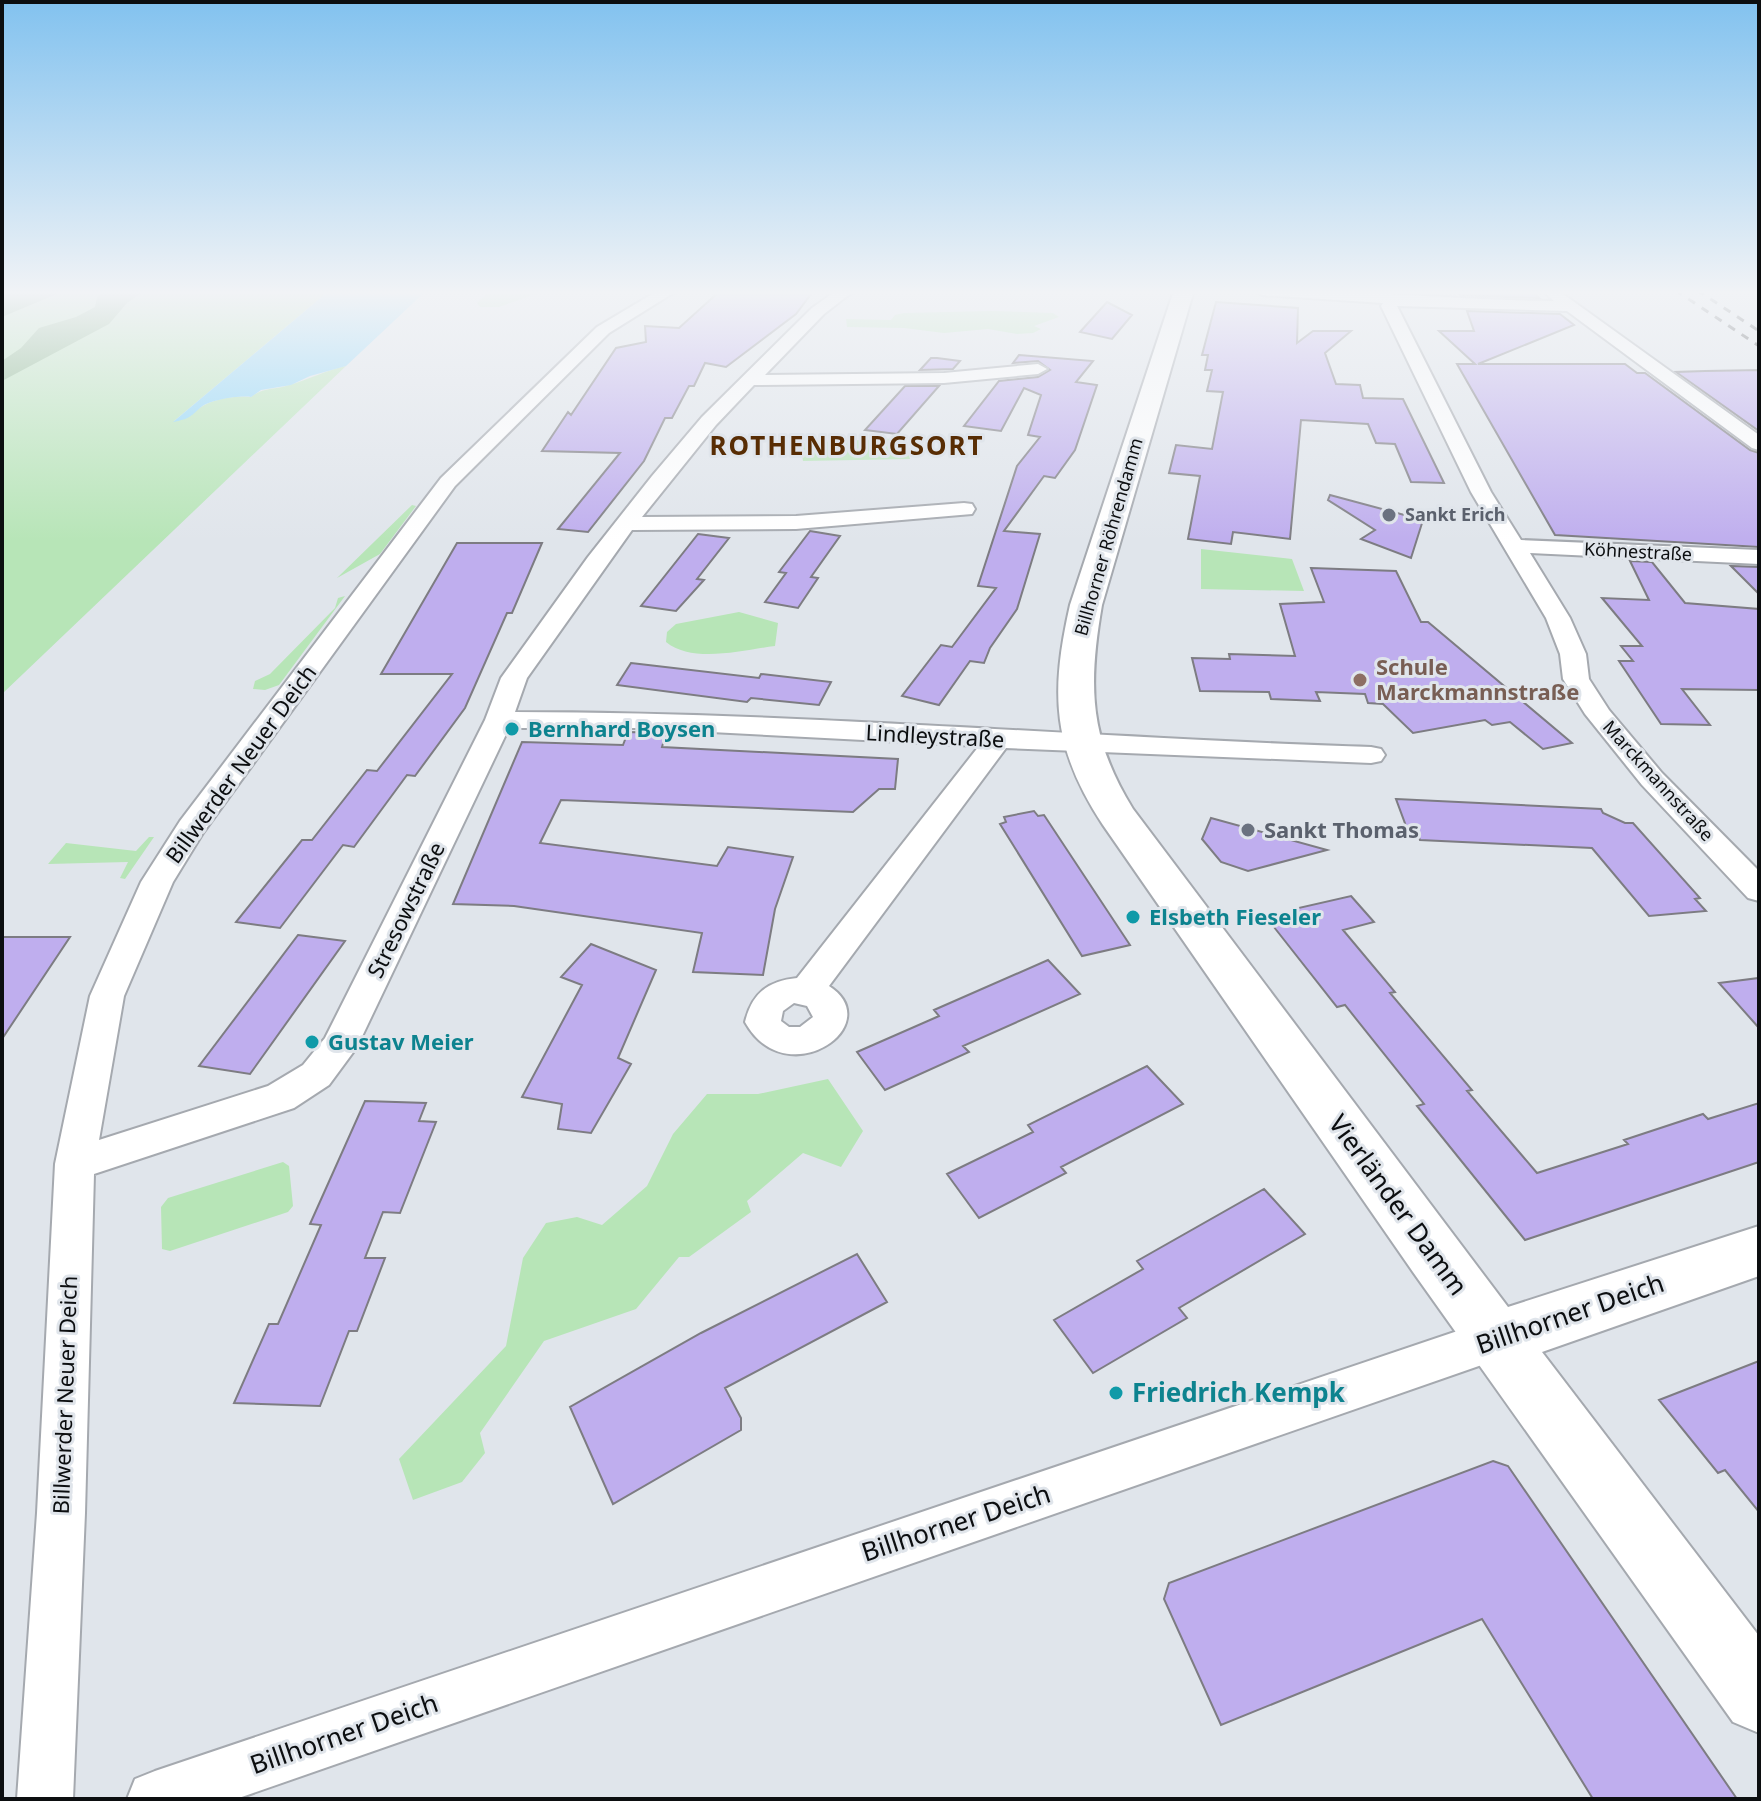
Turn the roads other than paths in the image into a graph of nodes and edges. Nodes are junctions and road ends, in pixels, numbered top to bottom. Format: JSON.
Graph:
{"nodes":[{"id":1,"x":558,"y":374,"type":"edge"},
{"id":2,"x":756,"y":374,"type":"edge"},
{"id":3,"x":985,"y":374,"type":"edge"},
{"id":4,"x":1158,"y":374,"type":"edge"},
{"id":5,"x":1423,"y":374,"type":"edge"},
{"id":6,"x":1663,"y":374,"type":"edge"},
{"id":7,"x":750,"y":380,"type":"junction"},
{"id":8,"x":1759,"y":444,"type":"edge"},
{"id":9,"x":964,"y":509,"type":"dead end"},
{"id":10,"x":626,"y":523,"type":"junction"},
{"id":11,"x":1516,"y":546,"type":"junction"},
{"id":12,"x":1759,"y":557,"type":"edge"},
{"id":13,"x":499,"y":720,"type":"junction"},
{"id":14,"x":999,"y":739,"type":"junction"},
{"id":15,"x":1081,"y":743,"type":"junction"},
{"id":16,"x":1371,"y":755,"type":"dead end"},
{"id":17,"x":1759,"y":890,"type":"edge"},
{"id":18,"x":806,"y":991,"type":"dead end"},
{"id":19,"x":75,"y":1164,"type":"junction"},
{"id":20,"x":1759,"y":1251,"type":"edge"},
{"id":21,"x":1496,"y":1339,"type":"junction"},
{"id":22,"x":1759,"y":1696,"type":"edge"},
{"id":23,"x":45,"y":1799,"type":"edge"},
{"id":24,"x":155,"y":1799,"type":"edge"}],
"edges":[{"from":1,"to":19,"type":"street","name":"Billwerder Neuer Deich"},
{"from":2,"to":7,"type":"street","name":"Stresowstraße"},
{"from":3,"to":7,"type":"street"},
{"from":4,"to":15,"type":"street","name":"Billhorner Röhrendamm"},
{"from":5,"to":11,"type":"street","name":"Marckmannstraße"},
{"from":6,"to":8,"type":"street"},
{"from":7,"to":10,"type":"street","name":"Stresowstraße"},
{"from":9,"to":10,"type":"street"},
{"from":10,"to":13,"type":"street","name":"Stresowstraße"},
{"from":11,"to":12,"type":"street","name":"Köhnestraße"},
{"from":11,"to":17,"type":"street","name":"Marckmannstraße"},
{"from":13,"to":14,"type":"street","name":"Lindleystraße"},
{"from":13,"to":19,"type":"street","name":"Stresowstraße"},
{"from":14,"to":15,"type":"street","name":"Lindleystraße"},
{"from":14,"to":18,"type":"street"},
{"from":15,"to":16,"type":"street","name":"Lindleystraße"},
{"from":15,"to":21,"type":"street","name":"Vierländer Damm"},
{"from":19,"to":23,"type":"street","name":"Billwerder Neuer Deich"},
{"from":20,"to":21,"type":"street","name":"Billhorner Deich"},
{"from":21,"to":22,"type":"street","name":"Vierländer Damm"},
{"from":21,"to":24,"type":"street","name":"Billhorner Deich"}]}
